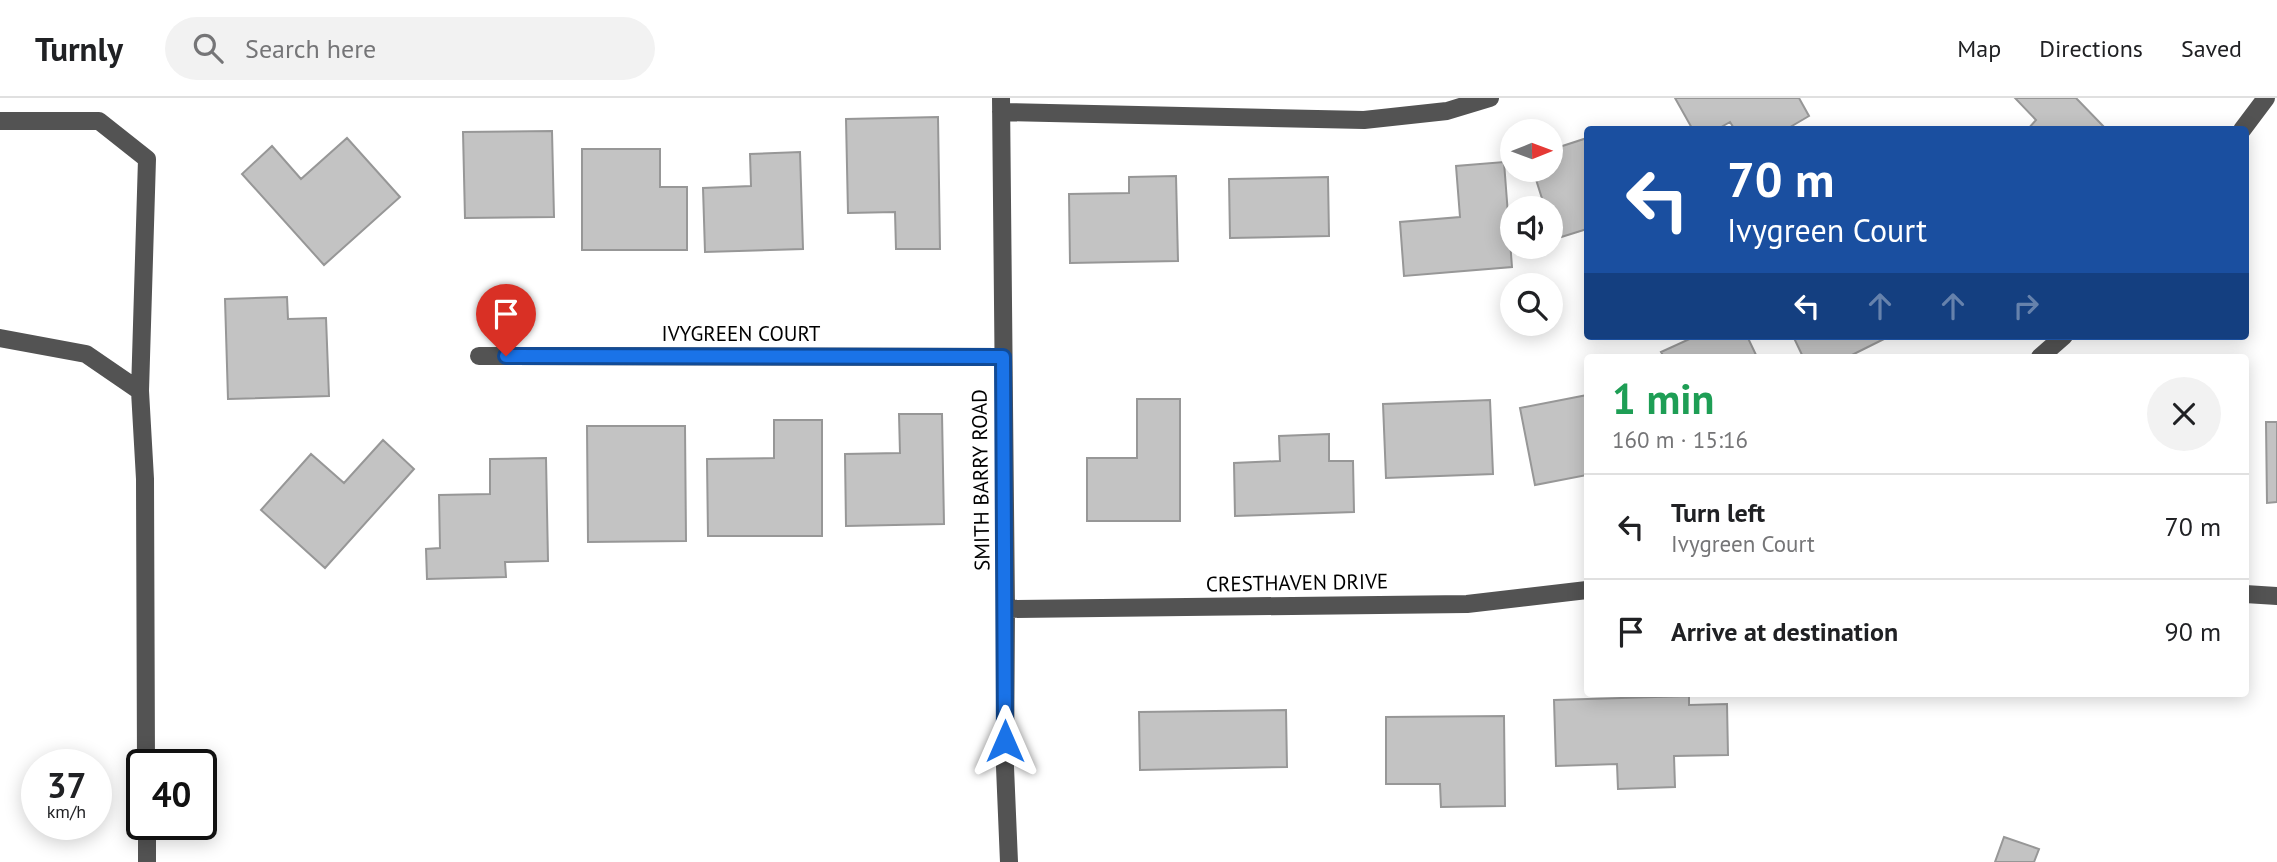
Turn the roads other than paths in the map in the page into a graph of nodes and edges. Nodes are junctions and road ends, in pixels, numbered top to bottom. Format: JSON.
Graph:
{"nodes":[{"id":1,"x":1490,"y":98,"type":"edge"},
{"id":2,"x":2266,"y":98,"type":"edge"},
{"id":3,"x":1001,"y":105,"type":"edge"},
{"id":4,"x":0,"y":121,"type":"edge"},
{"id":5,"x":2245,"y":126,"type":"edge"},
{"id":6,"x":0,"y":338,"type":"edge"},
{"id":7,"x":2059,"y":340,"type":"edge"},
{"id":8,"x":2043,"y":354,"type":"edge"},
{"id":9,"x":479,"y":356,"type":"dead end"},
{"id":10,"x":1003,"y":357,"type":"junction"},
{"id":11,"x":140,"y":391,"type":"junction"},
{"id":12,"x":1584,"y":590,"type":"edge"},
{"id":13,"x":2249,"y":594,"type":"edge"},
{"id":14,"x":2277,"y":596,"type":"edge"},
{"id":15,"x":1006,"y":609,"type":"junction"},
{"id":16,"x":146,"y":749,"type":"edge"},
{"id":17,"x":147,"y":840,"type":"edge"},
{"id":18,"x":147,"y":862,"type":"edge"},
{"id":19,"x":1009,"y":862,"type":"edge"}],
"edges":[{"from":1,"to":3,"type":"street"},
{"from":2,"to":5,"type":"street"},
{"from":3,"to":10,"type":"street","name":"SMITH BARRY ROAD"},
{"from":4,"to":11,"type":"street"},
{"from":6,"to":11,"type":"street"},
{"from":7,"to":8,"type":"street"},
{"from":9,"to":10,"type":"street","name":"IVYGREEN COURT"},
{"from":10,"to":15,"type":"street","name":"SMITH BARRY ROAD"},
{"from":11,"to":16,"type":"street"},
{"from":12,"to":15,"type":"street","name":"CRESTHAVEN DRIVE"},
{"from":13,"to":14,"type":"street"},
{"from":15,"to":19,"type":"street","name":"SMITH BARRY ROAD"},
{"from":17,"to":18,"type":"street"}]}
